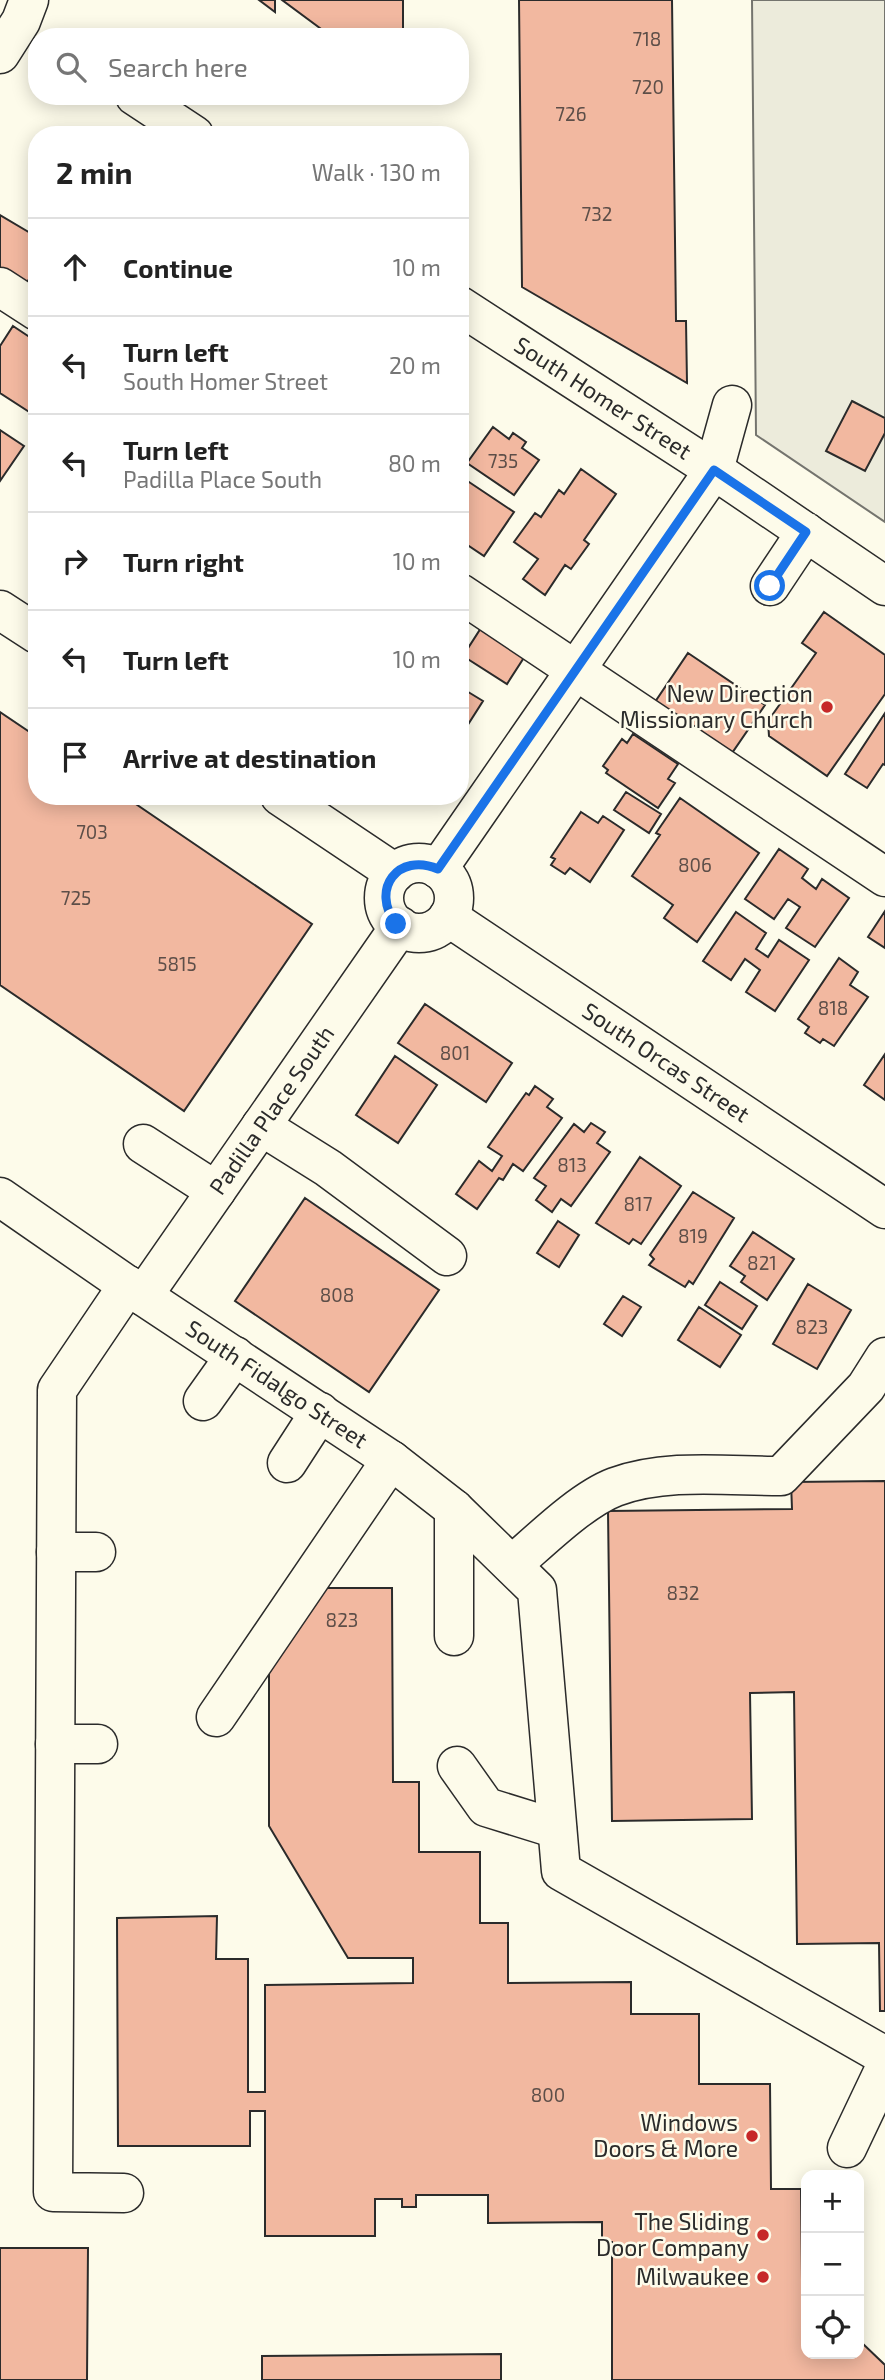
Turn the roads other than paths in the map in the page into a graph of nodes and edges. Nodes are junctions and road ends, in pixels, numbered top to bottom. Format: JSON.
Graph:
{"nodes":[{"id":1,"x":23,"y":16,"type":"edge"},
{"id":2,"x":0,"y":54,"type":"edge"},
{"id":3,"x":149,"y":105,"type":"edge"},
{"id":4,"x":180,"y":126,"type":"edge"},
{"id":5,"x":0,"y":287,"type":"edge"},
{"id":6,"x":28,"y":305,"type":"edge"},
{"id":7,"x":469,"y":312,"type":"edge"},
{"id":8,"x":732,"y":405,"type":"dead end"},
{"id":9,"x":714,"y":470,"type":"junction"},
{"id":10,"x":806,"y":532,"type":"junction"},
{"id":11,"x":770,"y":586,"type":"dead end"},
{"id":12,"x":885,"y":586,"type":"edge"},
{"id":13,"x":469,"y":599,"type":"edge"},
{"id":14,"x":0,"y":610,"type":"edge"},
{"id":15,"x":28,"y":629,"type":"edge"},
{"id":16,"x":576,"y":670,"type":"junction"},
{"id":17,"x":293,"y":805,"type":"edge"},
{"id":18,"x":438,"y":869,"type":"junction"},
{"id":19,"x":395,"y":873,"type":"junction"},
{"id":20,"x":885,"y":877,"type":"edge"},
{"id":21,"x":448,"y":917,"type":"junction"},
{"id":22,"x":400,"y":926,"type":"junction"},
{"id":23,"x":261,"y":1126,"type":"junction"},
{"id":24,"x":143,"y":1144,"type":"dead end"},
{"id":25,"x":216,"y":1191,"type":"junction"},
{"id":26,"x":0,"y":1197,"type":"edge"},
{"id":27,"x":885,"y":1209,"type":"edge"},
{"id":28,"x":447,"y":1256,"type":"dead end"},
{"id":29,"x":135,"y":1290,"type":"junction"},
{"id":30,"x":235,"y":1356,"type":"junction"},
{"id":31,"x":885,"y":1357,"type":"edge"},
{"id":32,"x":204,"y":1401,"type":"dead end"},
{"id":33,"x":320,"y":1412,"type":"junction"},
{"id":34,"x":391,"y":1460,"type":"junction"},
{"id":35,"x":287,"y":1463,"type":"dead end"},
{"id":36,"x":454,"y":1509,"type":"junction"},
{"id":37,"x":56,"y":1552,"type":"junction"},
{"id":38,"x":96,"y":1552,"type":"dead end"},
{"id":39,"x":524,"y":1577,"type":"junction"},
{"id":40,"x":454,"y":1636,"type":"dead end"},
{"id":41,"x":216,"y":1717,"type":"dead end"},
{"id":42,"x":55,"y":1744,"type":"junction"},
{"id":43,"x":98,"y":1744,"type":"dead end"},
{"id":44,"x":457,"y":1766,"type":"dead end"},
{"id":45,"x":557,"y":1829,"type":"junction"},
{"id":46,"x":885,"y":2056,"type":"edge"},
{"id":47,"x":885,"y":2068,"type":"edge"},
{"id":48,"x":847,"y":2148,"type":"dead end"},
{"id":49,"x":124,"y":2193,"type":"dead end"}],
"edges":[{"from":1,"to":2,"type":"street"},
{"from":3,"to":4,"type":"street"},
{"from":5,"to":6,"type":"street"},
{"from":7,"to":9,"type":"street","name":"South Homer Street"},
{"from":8,"to":9,"type":"street"},
{"from":9,"to":10,"type":"street","name":"South Homer Street"},
{"from":9,"to":16,"type":"street"},
{"from":10,"to":11,"type":"street"},
{"from":10,"to":12,"type":"street","name":"South Homer Street"},
{"from":13,"to":16,"type":"street"},
{"from":14,"to":15,"type":"street"},
{"from":16,"to":18,"type":"street"},
{"from":16,"to":20,"type":"street"},
{"from":17,"to":19,"type":"street"},
{"from":18,"to":19,"type":"street"},
{"from":18,"to":21,"type":"street"},
{"from":19,"to":22,"type":"street"},
{"from":21,"to":22,"type":"street"},
{"from":21,"to":27,"type":"street","name":"South Orcas Street"},
{"from":22,"to":23,"type":"street","name":"Padilla Place South"},
{"from":23,"to":25,"type":"street","name":"Padilla Place South"},
{"from":23,"to":28,"type":"street"},
{"from":24,"to":25,"type":"street"},
{"from":25,"to":29,"type":"street","name":"Padilla Place South"},
{"from":26,"to":29,"type":"street","name":"South Fidalgo Street"},
{"from":29,"to":30,"type":"street","name":"South Fidalgo Street"},
{"from":29,"to":37,"type":"street","name":"Padilla Place South"},
{"from":30,"to":32,"type":"street"},
{"from":30,"to":33,"type":"street","name":"South Fidalgo Street"},
{"from":31,"to":39,"type":"street"},
{"from":33,"to":34,"type":"street","name":"South Fidalgo Street"},
{"from":33,"to":35,"type":"street"},
{"from":34,"to":36,"type":"street","name":"South Fidalgo Street"},
{"from":34,"to":41,"type":"street"},
{"from":36,"to":39,"type":"street","name":"South Fidalgo Street"},
{"from":36,"to":40,"type":"street"},
{"from":37,"to":38,"type":"street"},
{"from":37,"to":42,"type":"street","name":"Padilla Place South"},
{"from":39,"to":45,"type":"street"},
{"from":42,"to":43,"type":"street"},
{"from":42,"to":49,"type":"street","name":"Padilla Place South"},
{"from":44,"to":45,"type":"street"},
{"from":45,"to":46,"type":"street"},
{"from":47,"to":48,"type":"street"}]}
